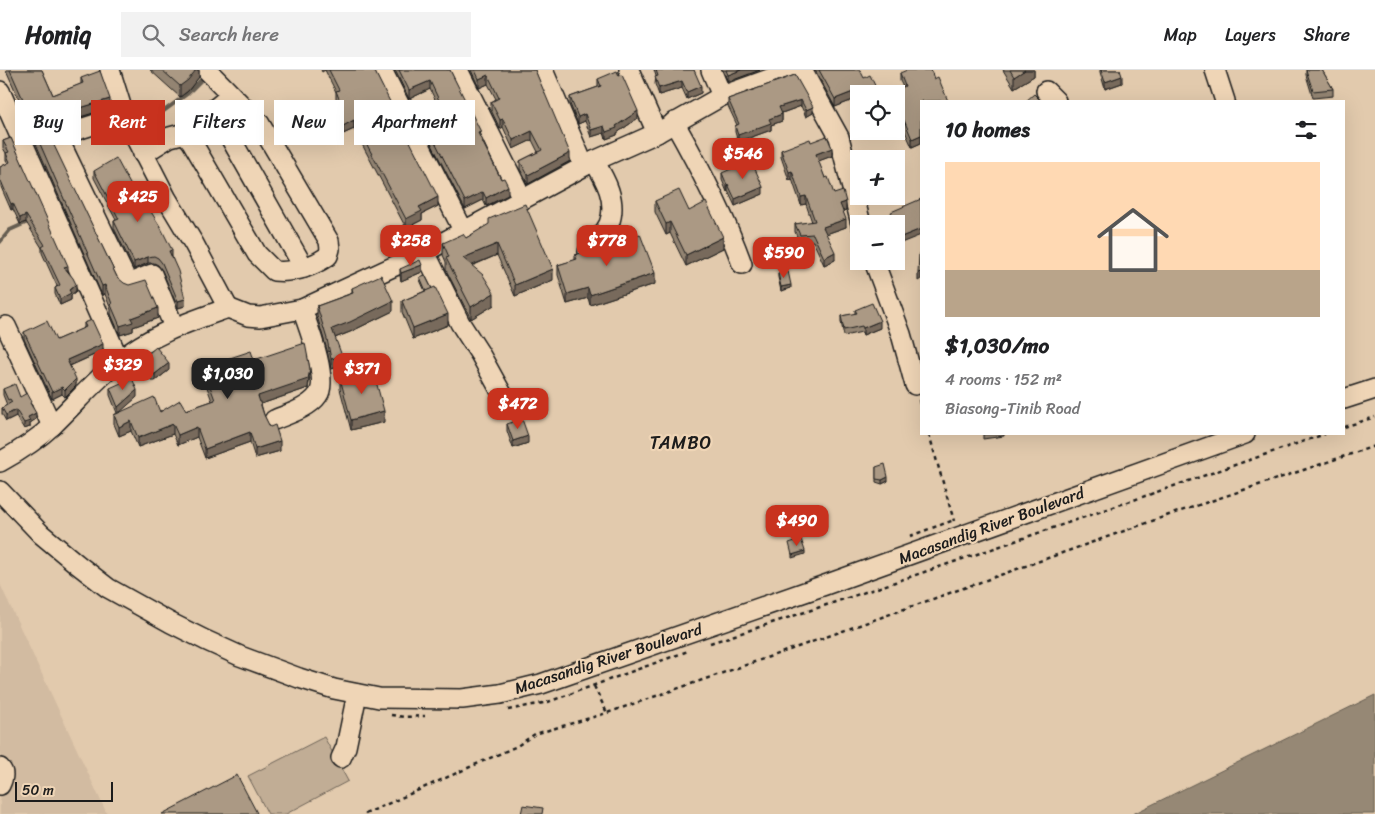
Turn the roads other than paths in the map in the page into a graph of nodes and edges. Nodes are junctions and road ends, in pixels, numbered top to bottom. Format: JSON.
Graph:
{"nodes":[{"id":1,"x":111,"y":70,"type":"edge"},
{"id":2,"x":382,"y":70,"type":"edge"},
{"id":3,"x":458,"y":70,"type":"edge"},
{"id":4,"x":543,"y":70,"type":"edge"},
{"id":5,"x":629,"y":70,"type":"edge"},
{"id":6,"x":711,"y":70,"type":"edge"},
{"id":7,"x":1215,"y":70,"type":"edge"},
{"id":8,"x":793,"y":71,"type":"edge"},
{"id":9,"x":209,"y":72,"type":"edge"},
{"id":10,"x":0,"y":91,"type":"edge"},
{"id":11,"x":232,"y":95,"type":"junction"},
{"id":12,"x":722,"y":96,"type":"junction"},
{"id":13,"x":120,"y":100,"type":"edge"},
{"id":14,"x":226,"y":100,"type":"edge"},
{"id":15,"x":1225,"y":100,"type":"edge"},
{"id":16,"x":674,"y":122,"type":"junction"},
{"id":17,"x":91,"y":126,"type":"edge"},
{"id":18,"x":657,"y":133,"type":"junction"},
{"id":19,"x":175,"y":136,"type":"edge"},
{"id":20,"x":139,"y":145,"type":"edge"},
{"id":21,"x":194,"y":145,"type":"edge"},
{"id":22,"x":234,"y":145,"type":"edge"},
{"id":23,"x":143,"y":154,"type":"junction"},
{"id":24,"x":589,"y":163,"type":"junction"},
{"id":25,"x":522,"y":198,"type":"junction"},
{"id":26,"x":859,"y":215,"type":"edge"},
{"id":27,"x":464,"y":232,"type":"junction"},
{"id":28,"x":425,"y":252,"type":"junction"},
{"id":29,"x":588,"y":252,"type":"edge"},
{"id":30,"x":742,"y":264,"type":"dead end"},
{"id":31,"x":304,"y":268,"type":"junction"},
{"id":32,"x":877,"y":270,"type":"edge"},
{"id":33,"x":228,"y":308,"type":"junction"},
{"id":34,"x":302,"y":309,"type":"junction"},
{"id":35,"x":6,"y":326,"type":"dead end"},
{"id":36,"x":174,"y":327,"type":"junction"},
{"id":37,"x":119,"y":360,"type":"junction"},
{"id":38,"x":915,"y":385,"type":"dead end"},
{"id":39,"x":1375,"y":389,"type":"edge"},
{"id":40,"x":1345,"y":399,"type":"edge"},
{"id":41,"x":506,"y":401,"type":"dead end"},
{"id":42,"x":274,"y":420,"type":"dead end"},
{"id":43,"x":52,"y":426,"type":"junction"},
{"id":44,"x":1242,"y":435,"type":"edge"},
{"id":45,"x":0,"y":462,"type":"edge"},
{"id":46,"x":0,"y":491,"type":"edge"},
{"id":47,"x":357,"y":694,"type":"junction"},
{"id":48,"x":342,"y":758,"type":"dead end"},
{"id":49,"x":0,"y":768,"type":"edge"},
{"id":50,"x":0,"y":785,"type":"edge"}],
"edges":[{"from":1,"to":13,"type":"street"},
{"from":2,"to":27,"type":"street"},
{"from":3,"to":25,"type":"street"},
{"from":4,"to":24,"type":"street"},
{"from":5,"to":18,"type":"street"},
{"from":6,"to":12,"type":"street"},
{"from":7,"to":15,"type":"street"},
{"from":8,"to":12,"type":"street"},
{"from":8,"to":26,"type":"street"},
{"from":9,"to":11,"type":"street"},
{"from":10,"to":37,"type":"street"},
{"from":11,"to":14,"type":"street"},
{"from":11,"to":31,"type":"street"},
{"from":12,"to":16,"type":"street"},
{"from":16,"to":18,"type":"street"},
{"from":16,"to":30,"type":"street"},
{"from":17,"to":36,"type":"street"},
{"from":18,"to":24,"type":"street"},
{"from":19,"to":23,"type":"street"},
{"from":20,"to":23,"type":"street"},
{"from":21,"to":31,"type":"street"},
{"from":22,"to":31,"type":"street"},
{"from":23,"to":33,"type":"street"},
{"from":24,"to":25,"type":"street"},
{"from":24,"to":29,"type":"street"},
{"from":25,"to":27,"type":"street"},
{"from":27,"to":28,"type":"street"},
{"from":28,"to":34,"type":"street"},
{"from":28,"to":41,"type":"street"},
{"from":32,"to":38,"type":"street"},
{"from":33,"to":34,"type":"street"},
{"from":33,"to":36,"type":"street"},
{"from":34,"to":42,"type":"street"},
{"from":35,"to":43,"type":"street"},
{"from":36,"to":37,"type":"street"},
{"from":37,"to":43,"type":"street"},
{"from":39,"to":40,"type":"street"},
{"from":43,"to":45,"type":"street"},
{"from":44,"to":47,"type":"street","name":"Macasandig River Boulevard"},
{"from":46,"to":47,"type":"street","name":"Macasandig River Boulevard"},
{"from":47,"to":48,"type":"street"},
{"from":49,"to":50,"type":"street"}]}
